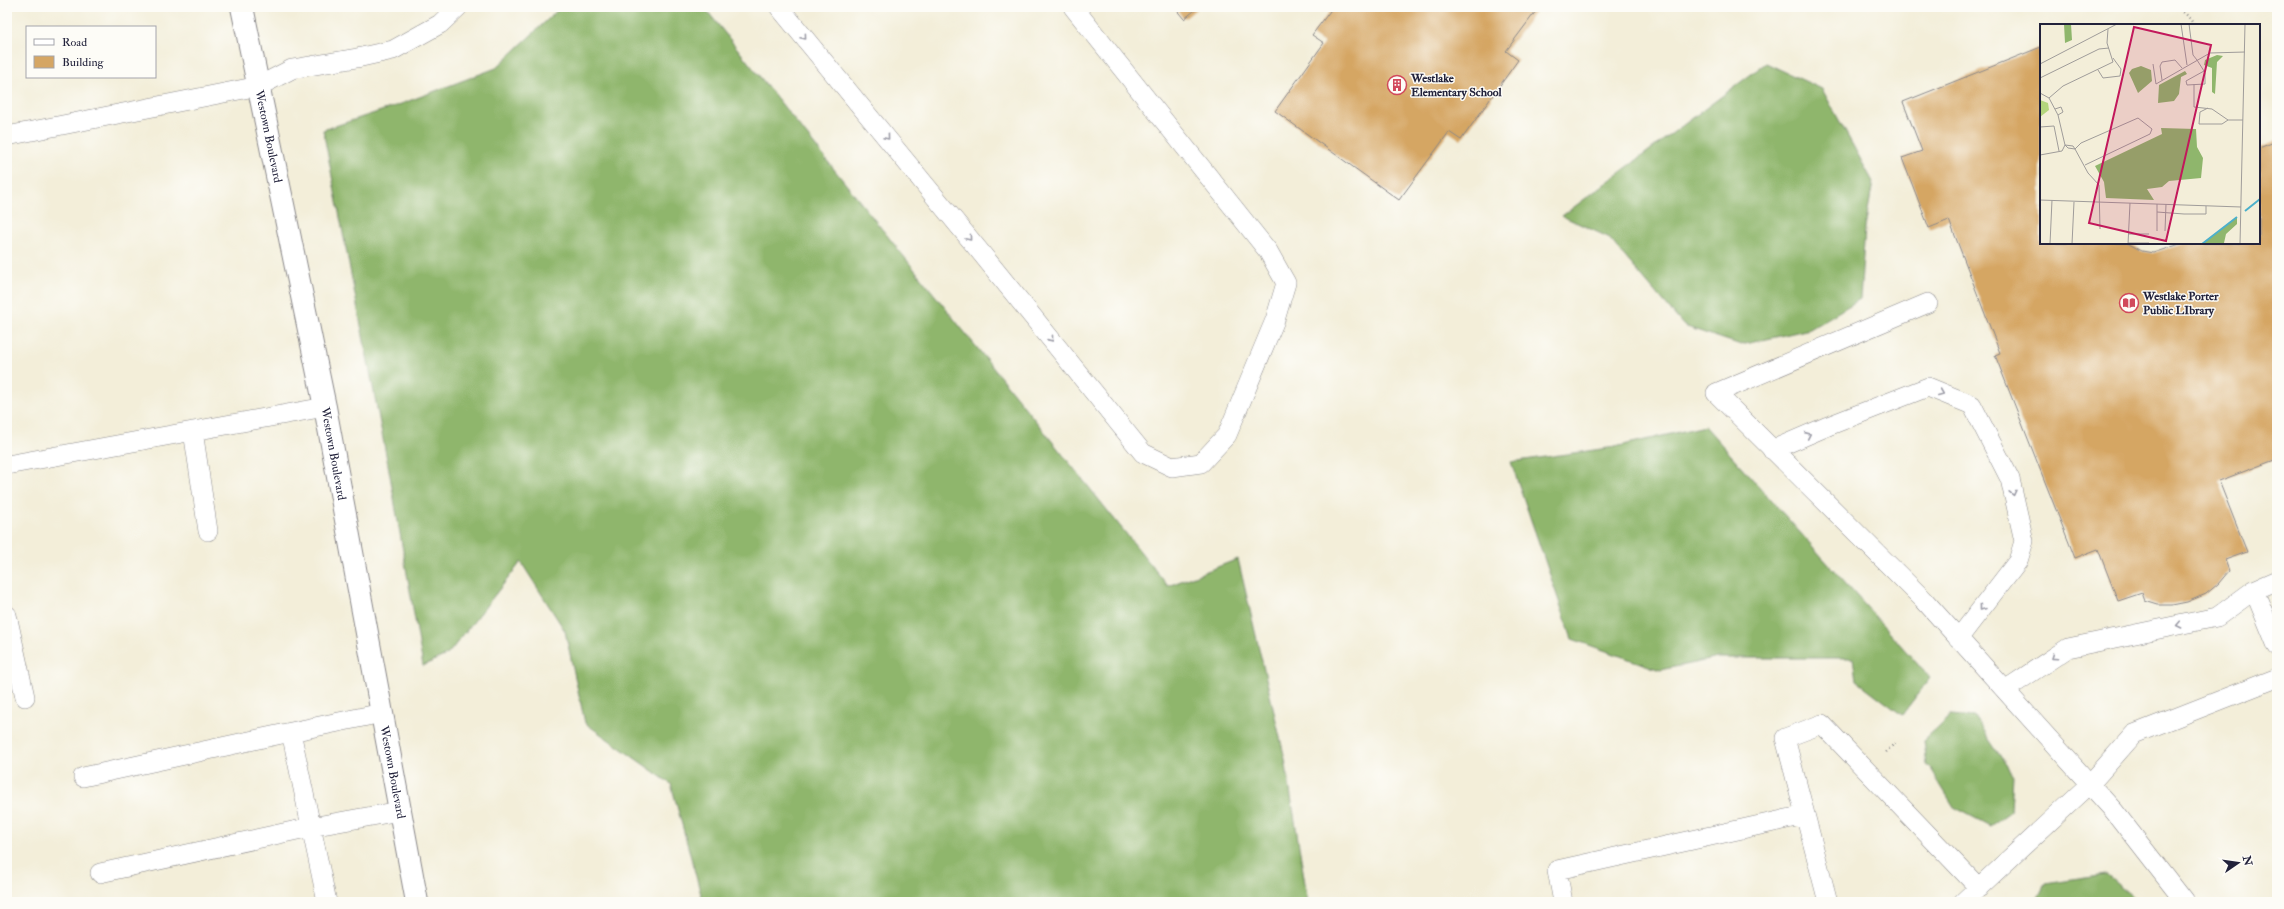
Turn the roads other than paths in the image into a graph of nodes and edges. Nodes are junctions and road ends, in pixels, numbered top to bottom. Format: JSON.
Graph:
{"nodes":[{"id":1,"x":242,"y":7,"type":"edge"},
{"id":2,"x":458,"y":7,"type":"edge"},
{"id":3,"x":779,"y":7,"type":"edge"},
{"id":4,"x":1073,"y":7,"type":"edge"},
{"id":5,"x":259,"y":86,"type":"junction"},
{"id":6,"x":7,"y":136,"type":"edge"},
{"id":7,"x":1928,"y":303,"type":"dead end"},
{"id":8,"x":325,"y":407,"type":"junction"},
{"id":9,"x":193,"y":431,"type":"junction"},
{"id":10,"x":1772,"y":450,"type":"junction"},
{"id":11,"x":7,"y":465,"type":"edge"},
{"id":12,"x":208,"y":531,"type":"dead end"},
{"id":13,"x":2277,"y":580,"type":"edge"},
{"id":14,"x":2254,"y":590,"type":"junction"},
{"id":15,"x":7,"y":615,"type":"edge"},
{"id":16,"x":1958,"y":639,"type":"junction"},
{"id":17,"x":2277,"y":646,"type":"edge"},
{"id":18,"x":2277,"y":678,"type":"edge"},
{"id":19,"x":2005,"y":690,"type":"junction"},
{"id":20,"x":25,"y":697,"type":"dead end"},
{"id":21,"x":382,"y":713,"type":"junction"},
{"id":22,"x":291,"y":732,"type":"junction"},
{"id":23,"x":83,"y":777,"type":"dead end"},
{"id":24,"x":2090,"y":784,"type":"junction"},
{"id":25,"x":400,"y":811,"type":"junction"},
{"id":26,"x":1805,"y":815,"type":"junction"},
{"id":27,"x":311,"y":827,"type":"junction"},
{"id":28,"x":100,"y":873,"type":"dead end"},
{"id":29,"x":1979,"y":888,"type":"junction"},
{"id":30,"x":327,"y":902,"type":"edge"},
{"id":31,"x":418,"y":902,"type":"edge"},
{"id":32,"x":1563,"y":902,"type":"edge"},
{"id":33,"x":1828,"y":902,"type":"edge"},
{"id":34,"x":1963,"y":902,"type":"edge"},
{"id":35,"x":2185,"y":902,"type":"edge"}],
"edges":[{"from":1,"to":5,"type":"street","name":"Westown Boulevard"},
{"from":2,"to":5,"type":"lane"},
{"from":3,"to":4,"type":"lane","one_way":true},
{"from":5,"to":6,"type":"lane"},
{"from":5,"to":8,"type":"street","name":"Westown Boulevard"},
{"from":7,"to":10,"type":"lane"},
{"from":8,"to":9,"type":"lane"},
{"from":8,"to":21,"type":"street","name":"Westown Boulevard"},
{"from":9,"to":11,"type":"lane"},
{"from":9,"to":12,"type":"lane"},
{"from":10,"to":16,"type":"lane"},
{"from":10,"to":16,"type":"lane","one_way":true},
{"from":13,"to":14,"type":"lane"},
{"from":14,"to":17,"type":"lane"},
{"from":14,"to":19,"type":"lane","one_way":true},
{"from":15,"to":20,"type":"lane"},
{"from":16,"to":19,"type":"lane"},
{"from":18,"to":24,"type":"lane"},
{"from":19,"to":24,"type":"lane"},
{"from":21,"to":22,"type":"lane"},
{"from":21,"to":25,"type":"street","name":"Westown Boulevard"},
{"from":22,"to":23,"type":"lane"},
{"from":22,"to":27,"type":"lane"},
{"from":24,"to":29,"type":"lane"},
{"from":24,"to":35,"type":"lane"},
{"from":25,"to":27,"type":"lane"},
{"from":25,"to":31,"type":"street","name":"Westown Boulevard"},
{"from":26,"to":29,"type":"lane"},
{"from":26,"to":32,"type":"lane"},
{"from":26,"to":33,"type":"lane"},
{"from":27,"to":28,"type":"lane"},
{"from":27,"to":30,"type":"lane"},
{"from":29,"to":34,"type":"lane"}]}
